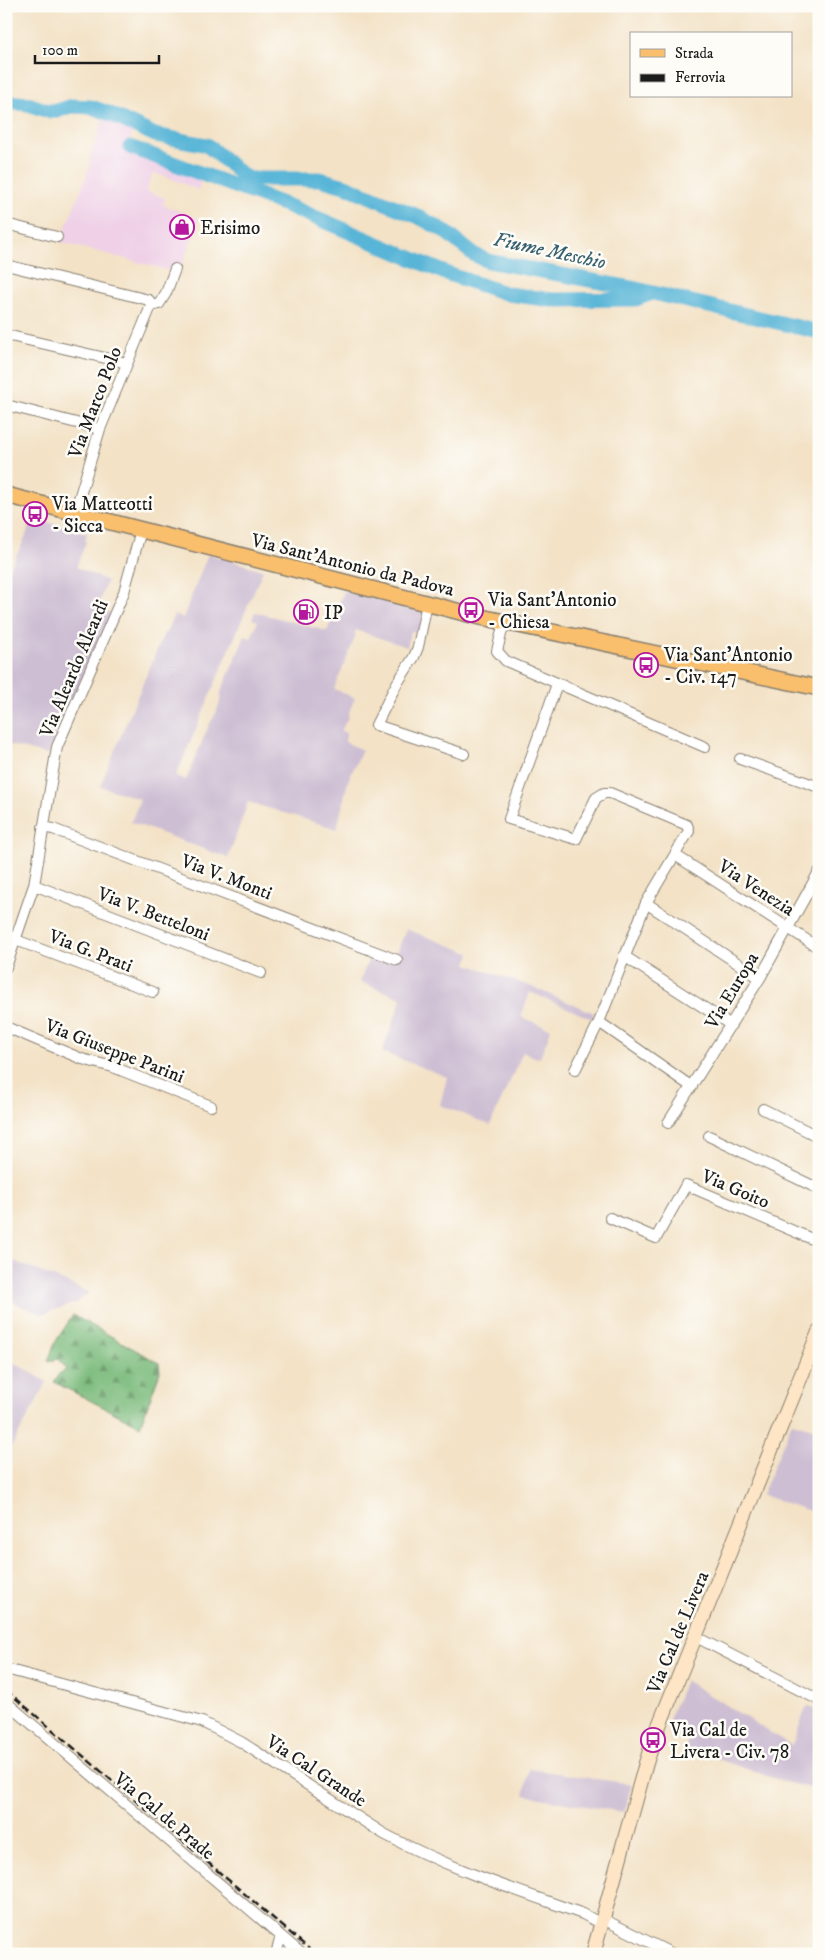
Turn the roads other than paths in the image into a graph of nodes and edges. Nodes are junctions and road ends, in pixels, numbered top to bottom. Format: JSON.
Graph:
{"nodes":[{"id":1,"x":6,"y":224,"type":"edge"},
{"id":2,"x":57,"y":237,"type":"dead end"},
{"id":3,"x":6,"y":265,"type":"edge"},
{"id":4,"x":175,"y":269,"type":"dead end"},
{"id":5,"x":150,"y":303,"type":"junction"},
{"id":6,"x":6,"y":335,"type":"edge"},
{"id":7,"x":127,"y":363,"type":"junction"},
{"id":8,"x":6,"y":405,"type":"edge"},
{"id":9,"x":100,"y":430,"type":"junction"},
{"id":10,"x":6,"y":495,"type":"edge"},
{"id":11,"x":75,"y":512,"type":"junction"},
{"id":12,"x":142,"y":530,"type":"junction"},
{"id":13,"x":427,"y":603,"type":"junction"},
{"id":14,"x":504,"y":622,"type":"junction"},
{"id":15,"x":557,"y":684,"type":"junction"},
{"id":16,"x":819,"y":688,"type":"edge"},
{"id":17,"x":705,"y":747,"type":"dead end"},
{"id":18,"x":464,"y":754,"type":"dead end"},
{"id":19,"x":740,"y":759,"type":"dead end"},
{"id":20,"x":819,"y":787,"type":"edge"},
{"id":21,"x":44,"y":827,"type":"junction"},
{"id":22,"x":676,"y":855,"type":"junction"},
{"id":23,"x":819,"y":872,"type":"edge"},
{"id":24,"x":34,"y":885,"type":"junction"},
{"id":25,"x":646,"y":903,"type":"junction"},
{"id":26,"x":788,"y":929,"type":"junction"},
{"id":27,"x":16,"y":940,"type":"junction"},
{"id":28,"x":819,"y":948,"type":"edge"},
{"id":29,"x":624,"y":956,"type":"junction"},
{"id":30,"x":397,"y":960,"type":"dead end"},
{"id":31,"x":6,"y":967,"type":"edge"},
{"id":32,"x":261,"y":973,"type":"dead end"},
{"id":33,"x":760,"y":978,"type":"junction"},
{"id":34,"x":153,"y":992,"type":"dead end"},
{"id":35,"x":599,"y":1022,"type":"junction"},
{"id":36,"x":731,"y":1025,"type":"junction"},
{"id":37,"x":6,"y":1027,"type":"edge"},
{"id":38,"x":575,"y":1070,"type":"dead end"},
{"id":39,"x":692,"y":1087,"type":"junction"},
{"id":40,"x":211,"y":1106,"type":"dead end"},
{"id":41,"x":763,"y":1108,"type":"dead end"},
{"id":42,"x":668,"y":1123,"type":"dead end"},
{"id":43,"x":709,"y":1136,"type":"dead end"},
{"id":44,"x":819,"y":1137,"type":"edge"},
{"id":45,"x":819,"y":1189,"type":"edge"},
{"id":46,"x":610,"y":1218,"type":"dead end"},
{"id":47,"x":819,"y":1242,"type":"edge"},
{"id":48,"x":819,"y":1332,"type":"edge"},
{"id":49,"x":696,"y":1637,"type":"junction"},
{"id":50,"x":6,"y":1669,"type":"edge"},
{"id":51,"x":819,"y":1700,"type":"edge"},
{"id":52,"x":6,"y":1702,"type":"edge"},
{"id":53,"x":602,"y":1921,"type":"junction"},
{"id":54,"x":281,"y":1936,"type":"junction"},
{"id":55,"x":276,"y":1954,"type":"edge"},
{"id":56,"x":302,"y":1954,"type":"edge"},
{"id":57,"x":593,"y":1954,"type":"edge"},
{"id":58,"x":673,"y":1954,"type":"edge"}],
"edges":[{"from":1,"to":2,"type":"street"},
{"from":3,"to":5,"type":"street"},
{"from":4,"to":5,"type":"street","name":"Via Marco Polo"},
{"from":5,"to":7,"type":"street","name":"Via Marco Polo"},
{"from":6,"to":7,"type":"street"},
{"from":7,"to":9,"type":"street","name":"Via Marco Polo"},
{"from":8,"to":9,"type":"street"},
{"from":9,"to":11,"type":"street","name":"Via Marco Polo"},
{"from":10,"to":11,"type":"main road","name":"Via Sant'Antonio da Padova"},
{"from":11,"to":12,"type":"main road","name":"Via Sant'Antonio da Padova"},
{"from":12,"to":13,"type":"main road","name":"Via Sant'Antonio da Padova"},
{"from":12,"to":21,"type":"street","name":"Via Aleardo Aleardi"},
{"from":13,"to":14,"type":"main road","name":"Via Sant'Antonio da Padova"},
{"from":13,"to":18,"type":"street"},
{"from":14,"to":15,"type":"street"},
{"from":14,"to":16,"type":"main road","name":"Via Sant'Antonio da Padova"},
{"from":15,"to":17,"type":"street"},
{"from":15,"to":22,"type":"street"},
{"from":19,"to":20,"type":"street"},
{"from":21,"to":24,"type":"street","name":"Via Aleardo Aleardi"},
{"from":21,"to":30,"type":"street","name":"Via V. Monti"},
{"from":22,"to":25,"type":"street"},
{"from":22,"to":26,"type":"street","name":"Via Venezia"},
{"from":23,"to":26,"type":"street","name":"Via Europa"},
{"from":24,"to":27,"type":"street","name":"Via Aleardo Aleardi"},
{"from":24,"to":32,"type":"street","name":"Via V. Betteloni"},
{"from":25,"to":29,"type":"street"},
{"from":25,"to":33,"type":"street"},
{"from":26,"to":28,"type":"street","name":"Via Venezia"},
{"from":26,"to":33,"type":"street","name":"Via Europa"},
{"from":27,"to":31,"type":"street","name":"Via Aleardo Aleardi"},
{"from":27,"to":34,"type":"street","name":"Via G. Prati"},
{"from":29,"to":35,"type":"street"},
{"from":29,"to":36,"type":"street"},
{"from":33,"to":36,"type":"street","name":"Via Europa"},
{"from":35,"to":38,"type":"street"},
{"from":35,"to":39,"type":"street"},
{"from":36,"to":39,"type":"street","name":"Via Europa"},
{"from":37,"to":40,"type":"street","name":"Via Giuseppe Parini"},
{"from":39,"to":42,"type":"street","name":"Via Europa"},
{"from":41,"to":44,"type":"street"},
{"from":43,"to":45,"type":"street"},
{"from":46,"to":47,"type":"street","name":"Via Goito"},
{"from":48,"to":49,"type":"street","name":"Via Cal de Livera"},
{"from":49,"to":51,"type":"street"},
{"from":49,"to":53,"type":"street","name":"Via Cal de Livera"},
{"from":50,"to":53,"type":"street","name":"Via Cal Grande"},
{"from":52,"to":54,"type":"street","name":"Via Cal de Prade"},
{"from":53,"to":57,"type":"street","name":"Via Cal de Livera"},
{"from":53,"to":58,"type":"street","name":"Via Cal Grande"},
{"from":54,"to":55,"type":"street"},
{"from":54,"to":56,"type":"street","name":"Via Cal de Prade"}]}
